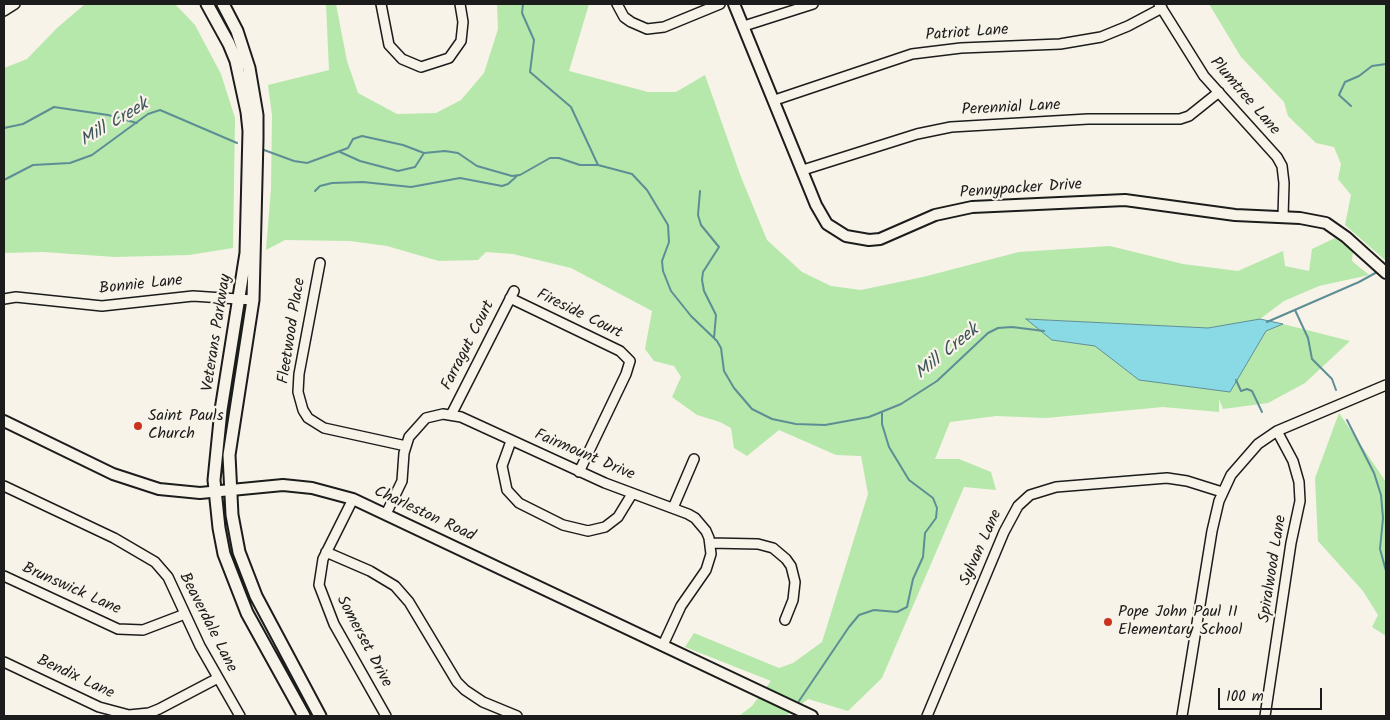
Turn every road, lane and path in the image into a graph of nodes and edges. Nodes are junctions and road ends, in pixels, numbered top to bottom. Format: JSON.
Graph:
{"nodes":[{"id":1,"x":15,"y":4,"type":"edge"},
{"id":2,"x":207,"y":4,"type":"edge"},
{"id":3,"x":223,"y":4,"type":"edge"},
{"id":4,"x":381,"y":4,"type":"edge"},
{"id":5,"x":460,"y":4,"type":"edge"},
{"id":6,"x":617,"y":4,"type":"edge"},
{"id":7,"x":720,"y":4,"type":"edge"},
{"id":8,"x":734,"y":4,"type":"edge"},
{"id":9,"x":813,"y":4,"type":"edge"},
{"id":10,"x":1160,"y":6,"type":"edge"},
{"id":11,"x":4,"y":11,"type":"edge"},
{"id":12,"x":744,"y":26,"type":"junction"},
{"id":13,"x":1219,"y":92,"type":"junction"},
{"id":14,"x":775,"y":100,"type":"junction"},
{"id":15,"x":803,"y":170,"type":"junction"},
{"id":16,"x":1283,"y":216,"type":"junction"},
{"id":17,"x":320,"y":263,"type":"dead end"},
{"id":18,"x":1386,"y":273,"type":"edge"},
{"id":19,"x":512,"y":294,"type":"joint"},
{"id":20,"x":4,"y":299,"type":"edge"},
{"id":21,"x":240,"y":299,"type":"junction"},
{"id":22,"x":253,"y":300,"type":"junction"},
{"id":23,"x":1386,"y":385,"type":"edge"},
{"id":24,"x":451,"y":415,"type":"junction"},
{"id":25,"x":4,"y":421,"type":"edge"},
{"id":26,"x":1277,"y":431,"type":"junction"},
{"id":27,"x":511,"y":441,"type":"junction"},
{"id":28,"x":406,"y":446,"type":"junction"},
{"id":29,"x":694,"y":459,"type":"dead end"},
{"id":30,"x":579,"y":472,"type":"junction"},
{"id":31,"x":4,"y":486,"type":"edge"},
{"id":32,"x":230,"y":491,"type":"junction"},
{"id":33,"x":215,"y":492,"type":"junction"},
{"id":34,"x":1222,"y":492,"type":"junction"},
{"id":35,"x":632,"y":494,"type":"junction"},
{"id":36,"x":354,"y":499,"type":"junction"},
{"id":37,"x":673,"y":508,"type":"junction"},
{"id":38,"x":386,"y":514,"type":"junction"},
{"id":39,"x":710,"y":543,"type":"junction"},
{"id":40,"x":326,"y":552,"type":"junction"},
{"id":41,"x":4,"y":576,"type":"edge"},
{"id":42,"x":184,"y":614,"type":"junction"},
{"id":43,"x":785,"y":620,"type":"dead end"},
{"id":44,"x":663,"y":645,"type":"junction"},
{"id":45,"x":4,"y":662,"type":"edge"},
{"id":46,"x":218,"y":678,"type":"junction"},
{"id":47,"x":301,"y":715,"type":"edge"},
{"id":48,"x":240,"y":716,"type":"edge"},
{"id":49,"x":320,"y":716,"type":"edge"},
{"id":50,"x":386,"y":716,"type":"edge"},
{"id":51,"x":517,"y":716,"type":"edge"},
{"id":52,"x":812,"y":716,"type":"edge"},
{"id":53,"x":927,"y":716,"type":"edge"},
{"id":54,"x":1182,"y":716,"type":"edge"},
{"id":55,"x":1265,"y":716,"type":"edge"}],
"edges":[{"from":1,"to":11,"type":"street"},
{"from":2,"to":21,"type":"main road","name":"Veterans Parkway"},
{"from":3,"to":22,"type":"main road","name":"Veterans Parkway"},
{"from":4,"to":5,"type":"street"},
{"from":6,"to":7,"type":"street"},
{"from":8,"to":12,"type":"street","name":"Pennypacker Drive"},
{"from":9,"to":12,"type":"street"},
{"from":10,"to":13,"type":"street","name":"Plumtree Lane"},
{"from":10,"to":14,"type":"street","name":"Patriot Lane"},
{"from":12,"to":14,"type":"street","name":"Pennypacker Drive"},
{"from":13,"to":15,"type":"street","name":"Perennial Lane"},
{"from":13,"to":16,"type":"street","name":"Plumtree Lane"},
{"from":14,"to":15,"type":"street","name":"Pennypacker Drive"},
{"from":15,"to":16,"type":"street","name":"Pennypacker Drive"},
{"from":16,"to":18,"type":"street","name":"Pennypacker Drive"},
{"from":17,"to":28,"type":"street","name":"Fleetwood Place"},
{"from":19,"to":24,"type":"street","name":"Farragut Court"},
{"from":19,"to":30,"type":"street","name":"Fireside Court"},
{"from":20,"to":21,"type":"street","name":"Bonnie Lane"},
{"from":21,"to":22,"type":"street","name":"Bonnie Lane"},
{"from":21,"to":33,"type":"main road","name":"Veterans Parkway"},
{"from":22,"to":32,"type":"main road","name":"Veterans Parkway"},
{"from":23,"to":26,"type":"street"},
{"from":24,"to":27,"type":"street","name":"Fairmount Drive"},
{"from":24,"to":28,"type":"street","name":"Fairmount Drive"},
{"from":25,"to":33,"type":"street","name":"Charleston Road"},
{"from":26,"to":34,"type":"street"},
{"from":26,"to":55,"type":"street","name":"Spiralwood Lane"},
{"from":27,"to":30,"type":"street","name":"Fairmount Drive"},
{"from":27,"to":35,"type":"street"},
{"from":28,"to":38,"type":"street","name":"Fairmount Drive"},
{"from":29,"to":37,"type":"street"},
{"from":30,"to":35,"type":"street","name":"Fairmount Drive"},
{"from":31,"to":42,"type":"street","name":"Beaverdale Lane"},
{"from":32,"to":33,"type":"street","name":"Charleston Road"},
{"from":32,"to":36,"type":"street","name":"Charleston Road"},
{"from":32,"to":49,"type":"main road","name":"Veterans Parkway"},
{"from":33,"to":47,"type":"main road","name":"Veterans Parkway"},
{"from":34,"to":53,"type":"street","name":"Sylvan Lane"},
{"from":34,"to":54,"type":"street"},
{"from":35,"to":37,"type":"street","name":"Fairmount Drive"},
{"from":36,"to":38,"type":"street","name":"Charleston Road"},
{"from":36,"to":40,"type":"street","name":"Somerset Drive"},
{"from":37,"to":39,"type":"street","name":"Fairmount Drive"},
{"from":38,"to":44,"type":"street","name":"Charleston Road"},
{"from":39,"to":43,"type":"street"},
{"from":39,"to":44,"type":"street"},
{"from":40,"to":50,"type":"street","name":"Somerset Drive"},
{"from":40,"to":51,"type":"street"},
{"from":41,"to":42,"type":"street","name":"Brunswick Lane"},
{"from":42,"to":46,"type":"street","name":"Beaverdale Lane"},
{"from":44,"to":52,"type":"street","name":"Charleston Road"},
{"from":45,"to":46,"type":"street","name":"Bendix Lane"},
{"from":46,"to":48,"type":"street","name":"Beaverdale Lane"}]}
